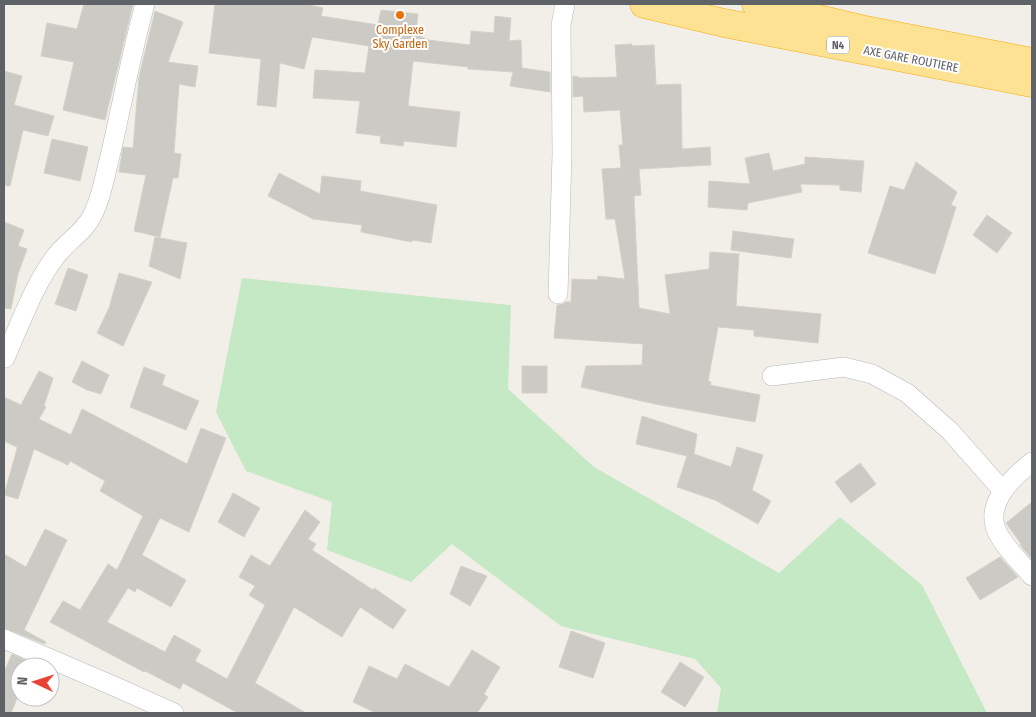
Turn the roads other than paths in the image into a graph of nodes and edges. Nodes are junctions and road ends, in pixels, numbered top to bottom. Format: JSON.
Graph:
{"nodes":[{"id":1,"x":145,"y":4,"type":"edge"},
{"id":2,"x":565,"y":4,"type":"edge"},
{"id":3,"x":644,"y":4,"type":"edge"},
{"id":4,"x":756,"y":4,"type":"edge"},
{"id":5,"x":795,"y":18,"type":"edge"},
{"id":6,"x":1032,"y":62,"type":"edge"},
{"id":7,"x":1032,"y":83,"type":"edge"},
{"id":8,"x":558,"y":294,"type":"dead end"},
{"id":9,"x":5,"y":358,"type":"edge"},
{"id":10,"x":772,"y":376,"type":"dead end"},
{"id":11,"x":1032,"y":462,"type":"edge"},
{"id":12,"x":1003,"y":491,"type":"junction"},
{"id":13,"x":1032,"y":576,"type":"edge"},
{"id":14,"x":4,"y":640,"type":"edge"},
{"id":15,"x":174,"y":713,"type":"edge"}],
"edges":[{"from":1,"to":9,"type":"street"},
{"from":2,"to":8,"type":"street"},
{"from":3,"to":5,"type":"highway","name":"AXE GARE ROUTIERE","number":"N4"},
{"from":4,"to":5,"type":"highway","name":"AXE GARE ROUTIERE","number":"N4"},
{"from":5,"to":6,"type":"highway","name":"AXE GARE ROUTIERE","number":"N4"},
{"from":5,"to":7,"type":"highway","name":"AXE GARE ROUTIERE","number":"N4"},
{"from":10,"to":12,"type":"street"},
{"from":11,"to":12,"type":"street"},
{"from":12,"to":13,"type":"street"},
{"from":14,"to":15,"type":"street"}]}
